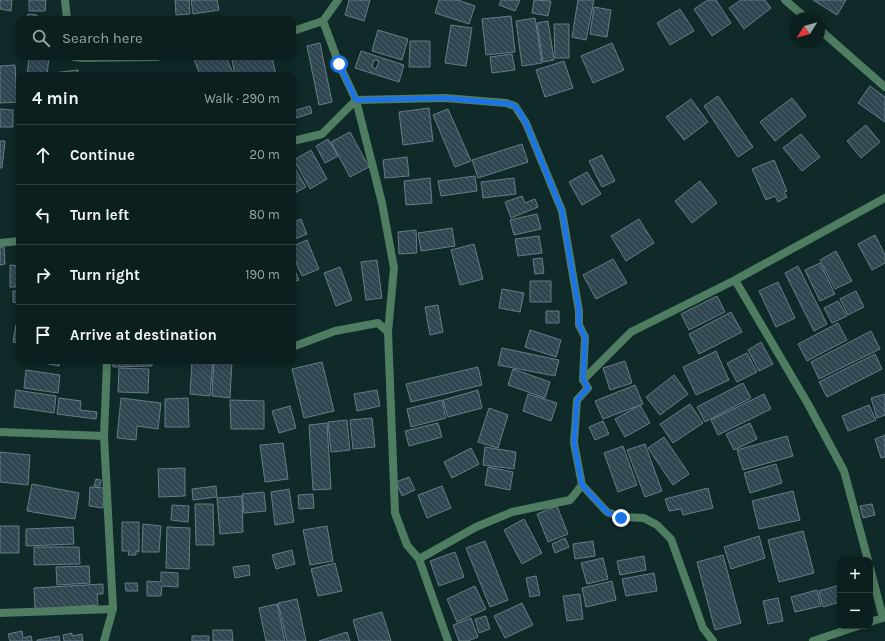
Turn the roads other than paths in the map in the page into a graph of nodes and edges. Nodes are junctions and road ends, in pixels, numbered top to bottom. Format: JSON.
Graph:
{"nodes":[{"id":1,"x":65,"y":0,"type":"edge"},
{"id":2,"x":338,"y":0,"type":"edge"},
{"id":3,"x":785,"y":0,"type":"edge"},
{"id":4,"x":799,"y":12,"type":"edge"},
{"id":5,"x":67,"y":16,"type":"edge"},
{"id":6,"x":323,"y":21,"type":"junction"},
{"id":7,"x":296,"y":30,"type":"edge"},
{"id":8,"x":825,"y":34,"type":"edge"},
{"id":9,"x":885,"y":87,"type":"edge"},
{"id":10,"x":356,"y":100,"type":"junction"},
{"id":11,"x":296,"y":139,"type":"edge"},
{"id":12,"x":885,"y":198,"type":"edge"},
{"id":13,"x":16,"y":241,"type":"edge"},
{"id":14,"x":0,"y":243,"type":"edge"},
{"id":15,"x":735,"y":280,"type":"junction"},
{"id":16,"x":388,"y":332,"type":"junction"},
{"id":17,"x":296,"y":345,"type":"edge"},
{"id":18,"x":107,"y":364,"type":"edge"},
{"id":19,"x":583,"y":380,"type":"junction"},
{"id":20,"x":0,"y":432,"type":"edge"},
{"id":21,"x":104,"y":436,"type":"junction"},
{"id":22,"x":582,"y":485,"type":"junction"},
{"id":23,"x":867,"y":557,"type":"edge"},
{"id":24,"x":419,"y":559,"type":"junction"},
{"id":25,"x":873,"y":578,"type":"edge"},
{"id":26,"x":113,"y":609,"type":"junction"},
{"id":27,"x":0,"y":613,"type":"edge"},
{"id":28,"x":884,"y":617,"type":"edge"},
{"id":29,"x":873,"y":621,"type":"edge"},
{"id":30,"x":849,"y":629,"type":"edge"},
{"id":31,"x":104,"y":641,"type":"edge"},
{"id":32,"x":448,"y":641,"type":"edge"},
{"id":33,"x":714,"y":641,"type":"edge"},
{"id":34,"x":813,"y":641,"type":"edge"}],
"edges":[{"from":1,"to":5,"type":"street"},
{"from":2,"to":6,"type":"street"},
{"from":3,"to":4,"type":"street"},
{"from":6,"to":7,"type":"street"},
{"from":6,"to":10,"type":"street"},
{"from":8,"to":9,"type":"street"},
{"from":10,"to":11,"type":"street"},
{"from":10,"to":16,"type":"street"},
{"from":10,"to":19,"type":"street"},
{"from":12,"to":15,"type":"street"},
{"from":13,"to":14,"type":"street"},
{"from":15,"to":19,"type":"street"},
{"from":15,"to":23,"type":"street"},
{"from":16,"to":17,"type":"street"},
{"from":16,"to":24,"type":"street"},
{"from":18,"to":21,"type":"street"},
{"from":19,"to":22,"type":"street"},
{"from":20,"to":21,"type":"street"},
{"from":21,"to":26,"type":"street"},
{"from":22,"to":24,"type":"street"},
{"from":22,"to":33,"type":"street"},
{"from":24,"to":32,"type":"street"},
{"from":25,"to":28,"type":"street"},
{"from":26,"to":27,"type":"street"},
{"from":26,"to":31,"type":"street"},
{"from":28,"to":29,"type":"street"},
{"from":30,"to":34,"type":"street"}]}
